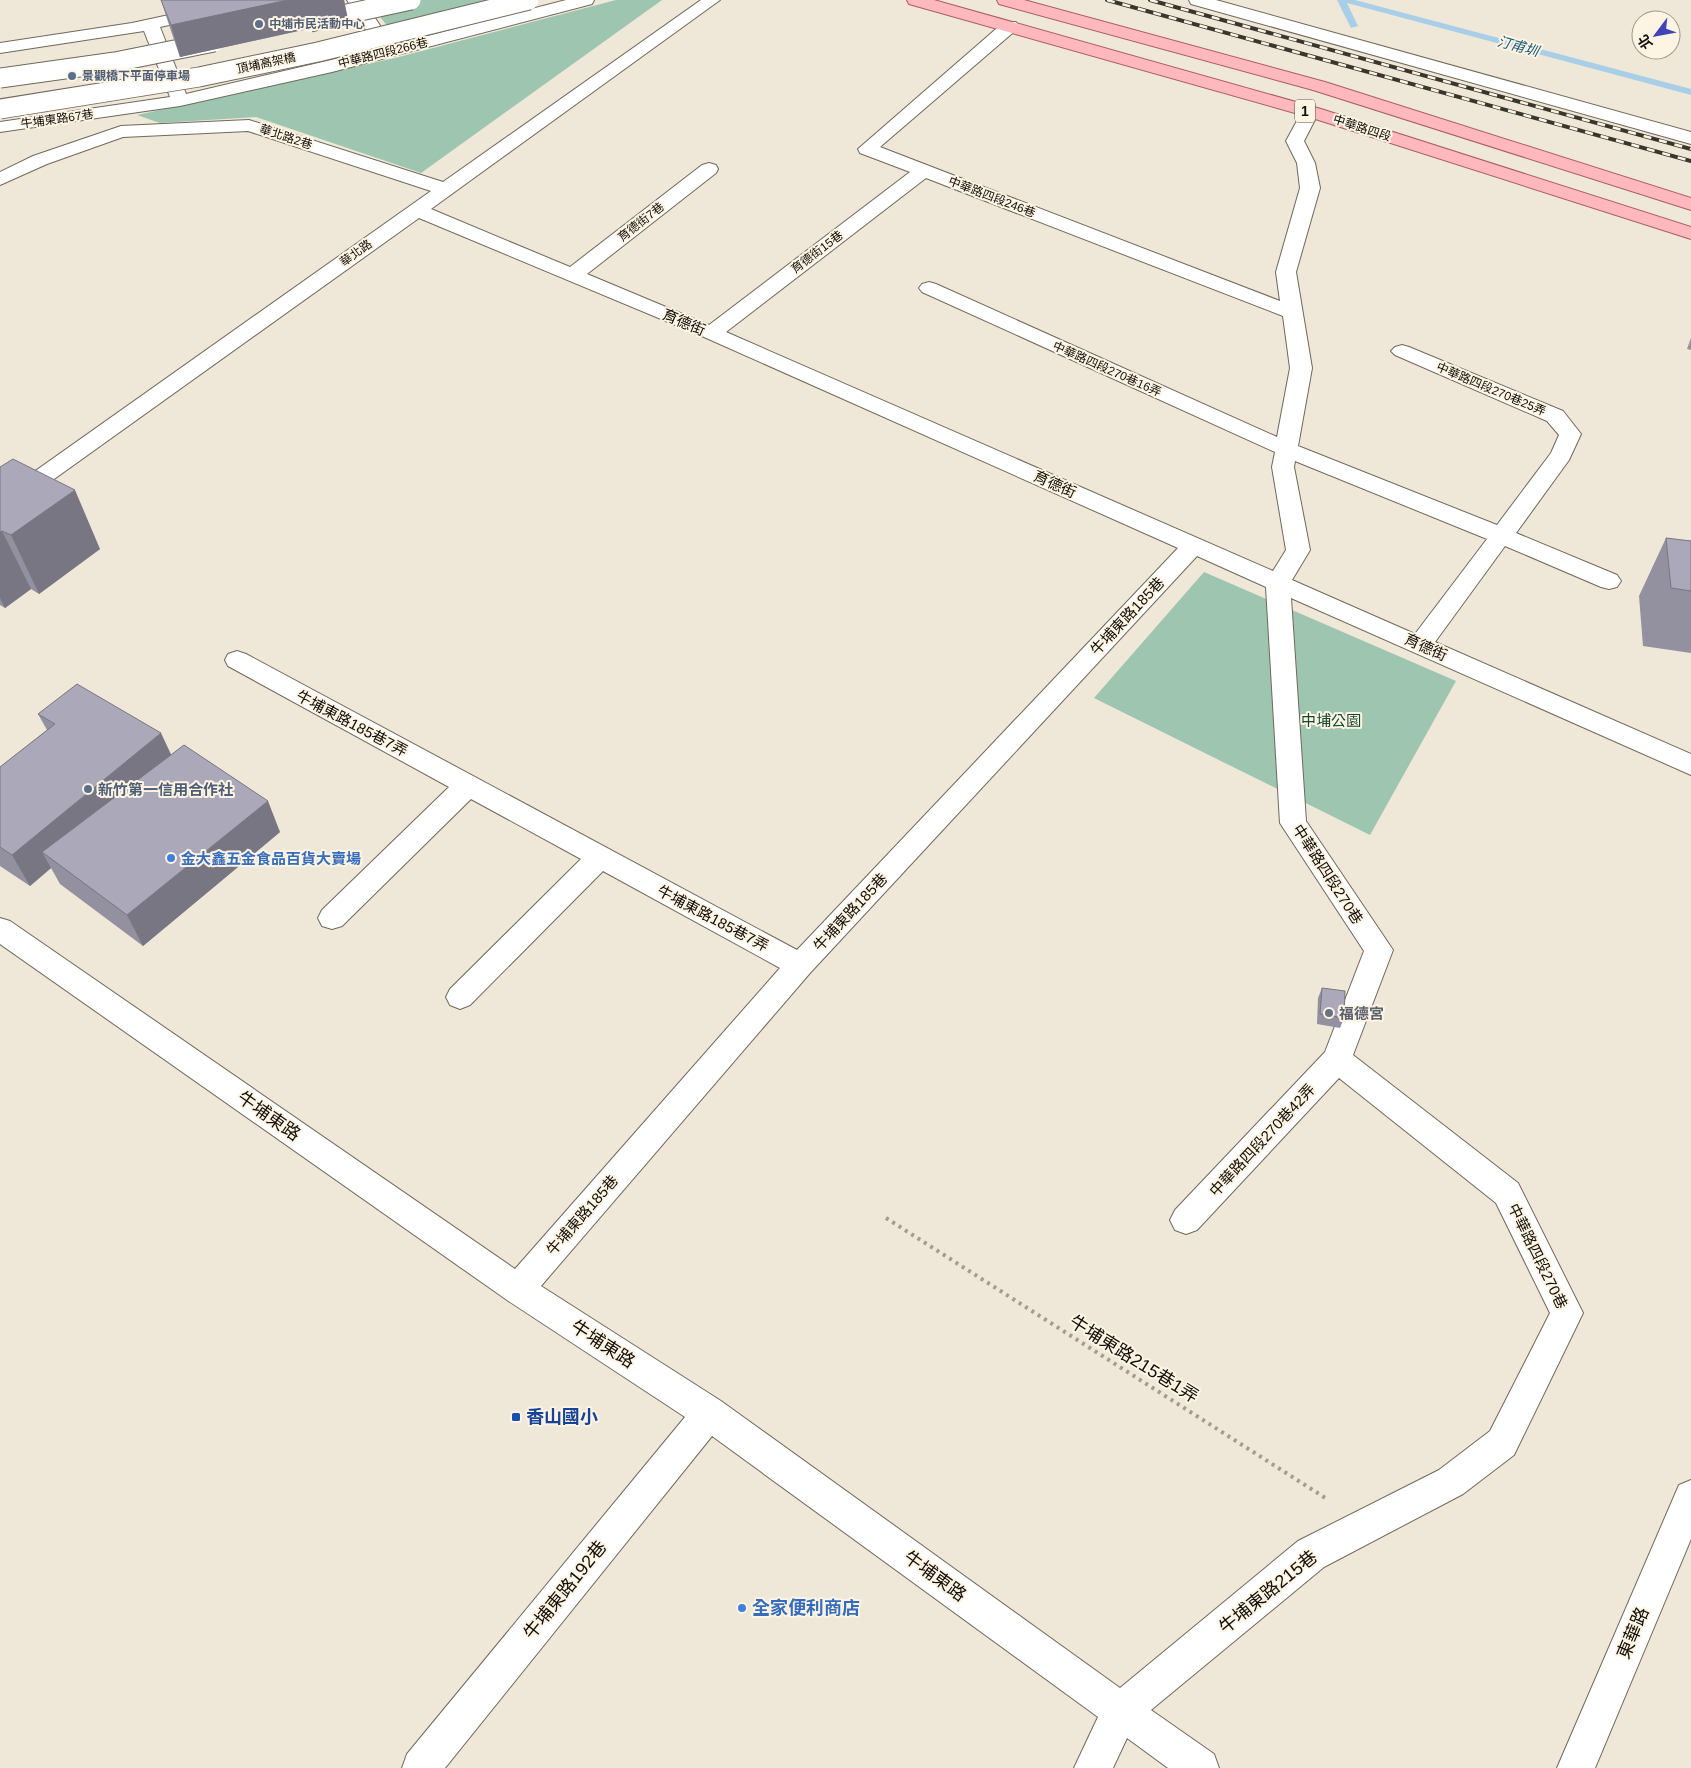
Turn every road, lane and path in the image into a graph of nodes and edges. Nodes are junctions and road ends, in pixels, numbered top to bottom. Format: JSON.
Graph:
{"nodes":[{"id":1,"x":262,"y":0,"type":"edge"},
{"id":2,"x":356,"y":0,"type":"edge"},
{"id":3,"x":411,"y":0,"type":"edge"},
{"id":4,"x":469,"y":0,"type":"edge"},
{"id":5,"x":529,"y":0,"type":"edge"},
{"id":6,"x":586,"y":0,"type":"edge"},
{"id":7,"x":712,"y":0,"type":"edge"},
{"id":8,"x":915,"y":0,"type":"edge"},
{"id":9,"x":1005,"y":0,"type":"edge"},
{"id":10,"x":1197,"y":0,"type":"edge"},
{"id":11,"x":150,"y":24,"type":"junction"},
{"id":12,"x":1010,"y":26,"type":"junction"},
{"id":13,"x":0,"y":48,"type":"edge"},
{"id":14,"x":389,"y":52,"type":"junction"},
{"id":15,"x":0,"y":68,"type":"edge"},
{"id":16,"x":0,"y":78,"type":"edge"},
{"id":17,"x":0,"y":95,"type":"edge"},
{"id":18,"x":180,"y":101,"type":"junction"},
{"id":19,"x":0,"y":109,"type":"edge"},
{"id":20,"x":114,"y":111,"type":"junction"},
{"id":21,"x":1310,"y":112,"type":"junction"},
{"id":22,"x":0,"y":127,"type":"edge"},
{"id":23,"x":121,"y":132,"type":"junction"},
{"id":24,"x":1691,"y":138,"type":"edge"},
{"id":25,"x":709,"y":169,"type":"dead end"},
{"id":26,"x":924,"y":171,"type":"junction"},
{"id":27,"x":0,"y":179,"type":"edge"},
{"id":28,"x":445,"y":189,"type":"junction"},
{"id":29,"x":1691,"y":204,"type":"edge"},
{"id":30,"x":416,"y":210,"type":"junction"},
{"id":31,"x":1691,"y":233,"type":"edge"},
{"id":32,"x":572,"y":275,"type":"junction"},
{"id":33,"x":929,"y":288,"type":"dead end"},
{"id":34,"x":1293,"y":312,"type":"junction"},
{"id":35,"x":711,"y":333,"type":"junction"},
{"id":36,"x":1402,"y":351,"type":"dead end"},
{"id":37,"x":1286,"y":449,"type":"junction"},
{"id":38,"x":0,"y":507,"type":"edge"},
{"id":39,"x":1502,"y":536,"type":"junction"},
{"id":40,"x":1194,"y":545,"type":"junction"},
{"id":41,"x":1609,"y":581,"type":"dead end"},
{"id":42,"x":1278,"y":583,"type":"junction"},
{"id":43,"x":1420,"y":644,"type":"junction"},
{"id":44,"x":237,"y":660,"type":"dead end"},
{"id":45,"x":1691,"y":764,"type":"edge"},
{"id":46,"x":468,"y":785,"type":"junction"},
{"id":47,"x":600,"y":857,"type":"junction"},
{"id":48,"x":332,"y":918,"type":"dead end"},
{"id":49,"x":0,"y":930,"type":"edge"},
{"id":50,"x":800,"y":965,"type":"junction"},
{"id":51,"x":460,"y":997,"type":"dead end"},
{"id":52,"x":1337,"y":1059,"type":"junction"},
{"id":53,"x":886,"y":1218,"type":"dead end"},
{"id":54,"x":1186,"y":1220,"type":"dead end"},
{"id":55,"x":518,"y":1289,"type":"junction"},
{"id":56,"x":708,"y":1413,"type":"junction"},
{"id":57,"x":1502,"y":1443,"type":"joint"},
{"id":58,"x":1691,"y":1497,"type":"edge"},
{"id":59,"x":1368,"y":1524,"type":"junction"},
{"id":60,"x":1121,"y":1711,"type":"junction"},
{"id":61,"x":421,"y":1768,"type":"edge"},
{"id":62,"x":1093,"y":1768,"type":"edge"},
{"id":63,"x":1200,"y":1768,"type":"edge"},
{"id":64,"x":1576,"y":1768,"type":"edge"}],
"edges":[{"from":1,"to":11,"type":"street"},
{"from":2,"to":3,"type":"street","bridge":true},
{"from":2,"to":14,"type":"street"},
{"from":4,"to":17,"type":"street","name":"頂埔高架橋"},
{"from":5,"to":19,"type":"street","name":"頂埔高架橋","bridge":true},
{"from":6,"to":14,"type":"street","name":"中華路四段266巷"},
{"from":7,"to":28,"type":"street","name":"華北路"},
{"from":8,"to":12,"type":"main road","name":"中華路四段","number":"1"},
{"from":9,"to":29,"type":"main road","name":"中華路四段","number":"1"},
{"from":10,"to":24,"type":"street"},
{"from":11,"to":13,"type":"street"},
{"from":11,"to":18,"type":"street"},
{"from":12,"to":21,"type":"main road","name":"中華路四段","number":"1"},
{"from":12,"to":26,"type":"street","name":"中華路四段246巷"},
{"from":14,"to":18,"type":"street","name":"中華路四段266巷"},
{"from":15,"to":16,"type":"street","bridge":true},
{"from":18,"to":20,"type":"street","name":"中華路四段266巷"},
{"from":20,"to":22,"type":"street","name":"牛埔東路67巷"},
{"from":20,"to":23,"type":"street"},
{"from":21,"to":31,"type":"main road","name":"中華路四段","number":"1"},
{"from":21,"to":34,"type":"street"},
{"from":23,"to":27,"type":"street"},
{"from":23,"to":28,"type":"street","name":"華北路2巷"},
{"from":25,"to":32,"type":"street","name":"育德街7巷"},
{"from":26,"to":34,"type":"street","name":"中華路四段246巷"},
{"from":26,"to":35,"type":"street","name":"育德街15巷"},
{"from":28,"to":30,"type":"street","name":"華北路"},
{"from":30,"to":32,"type":"street","name":"育德街"},
{"from":30,"to":38,"type":"street","name":"華北路"},
{"from":32,"to":35,"type":"street","name":"育德街"},
{"from":33,"to":37,"type":"street","name":"中華路四段270巷16弄"},
{"from":34,"to":37,"type":"street"},
{"from":35,"to":40,"type":"street","name":"育德街"},
{"from":36,"to":39,"type":"street","name":"中華路四段270巷25弄"},
{"from":37,"to":39,"type":"street"},
{"from":37,"to":42,"type":"street"},
{"from":39,"to":41,"type":"street"},
{"from":39,"to":43,"type":"street","name":"中華路四段270巷25弄"},
{"from":40,"to":42,"type":"street","name":"育德街"},
{"from":40,"to":50,"type":"street","name":"牛埔東路185巷"},
{"from":42,"to":43,"type":"street","name":"育德街"},
{"from":42,"to":52,"type":"street","name":"中華路四段270巷"},
{"from":43,"to":45,"type":"street","name":"育德街"},
{"from":44,"to":46,"type":"street","name":"牛埔東路185巷7弄"},
{"from":46,"to":47,"type":"street","name":"牛埔東路185巷7弄"},
{"from":46,"to":48,"type":"street"},
{"from":47,"to":50,"type":"street","name":"牛埔東路185巷7弄"},
{"from":47,"to":51,"type":"street"},
{"from":49,"to":55,"type":"street","name":"牛埔東路"},
{"from":50,"to":55,"type":"street","name":"牛埔東路185巷"},
{"from":52,"to":54,"type":"street","name":"中華路四段270巷42弄"},
{"from":52,"to":57,"type":"street","name":"中華路四段270巷"},
{"from":53,"to":59,"type":"path","name":"牛埔東路215巷1弄"},
{"from":55,"to":56,"type":"street","name":"牛埔東路"},
{"from":56,"to":60,"type":"street","name":"牛埔東路"},
{"from":56,"to":61,"type":"street","name":"牛埔東路192巷"},
{"from":57,"to":59,"type":"street","name":"牛埔東路215巷"},
{"from":58,"to":64,"type":"street","name":"東華路"},
{"from":59,"to":60,"type":"street","name":"牛埔東路215巷"},
{"from":60,"to":62,"type":"street"},
{"from":60,"to":63,"type":"street","name":"牛埔東路"}]}
